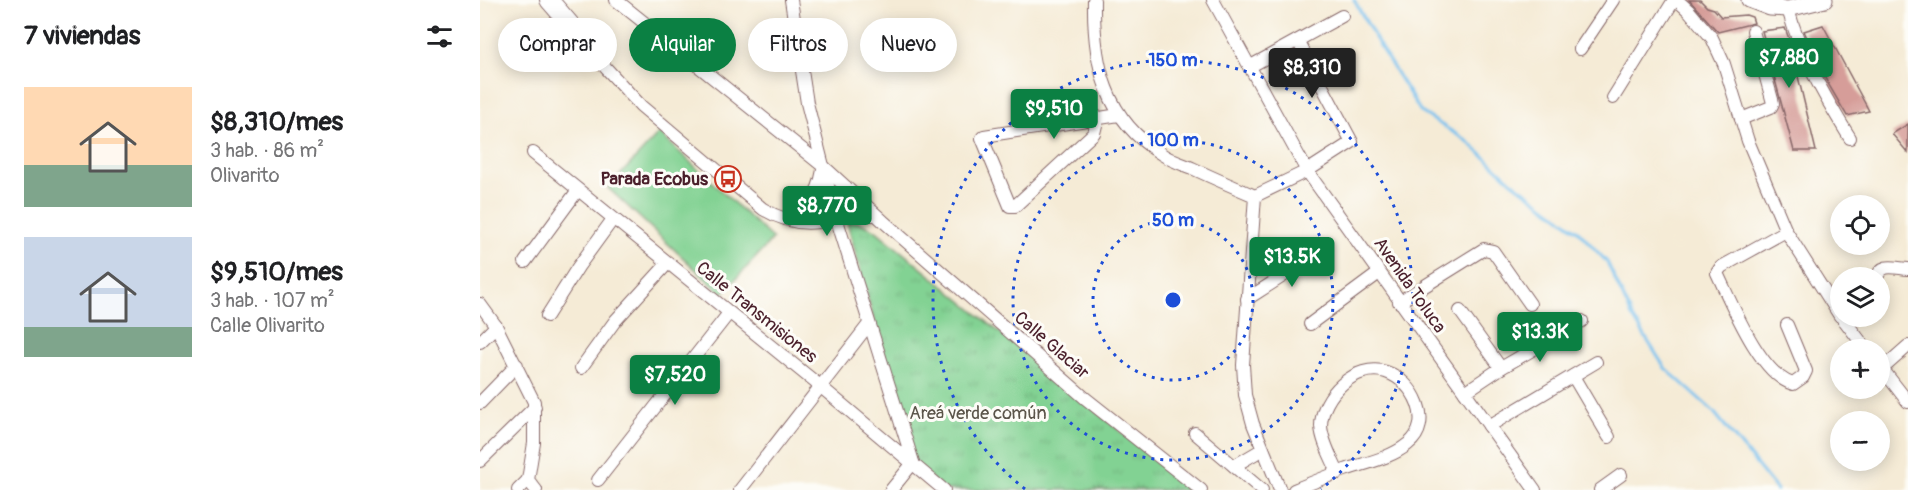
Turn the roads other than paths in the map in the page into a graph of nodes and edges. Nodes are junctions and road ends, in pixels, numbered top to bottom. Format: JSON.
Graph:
{"nodes":[{"id":1,"x":549,"y":0,"type":"edge"},
{"id":2,"x":555,"y":0,"type":"edge"},
{"id":3,"x":616,"y":0,"type":"edge"},
{"id":4,"x":791,"y":0,"type":"edge"},
{"id":5,"x":1094,"y":0,"type":"edge"},
{"id":6,"x":1213,"y":0,"type":"edge"},
{"id":7,"x":1613,"y":0,"type":"edge"},
{"id":8,"x":1675,"y":0,"type":"edge"},
{"id":9,"x":1749,"y":0,"type":"edge"},
{"id":10,"x":1825,"y":0,"type":"edge"},
{"id":11,"x":1788,"y":9,"type":"junction"},
{"id":12,"x":1342,"y":16,"type":"dead end"},
{"id":13,"x":565,"y":18,"type":"edge"},
{"id":14,"x":568,"y":18,"type":"edge"},
{"id":15,"x":1753,"y":32,"type":"dead end"},
{"id":16,"x":1298,"y":41,"type":"junction"},
{"id":17,"x":1580,"y":49,"type":"dead end"},
{"id":18,"x":1250,"y":67,"type":"junction"},
{"id":19,"x":609,"y":72,"type":"edge"},
{"id":20,"x":1613,"y":98,"type":"dead end"},
{"id":21,"x":1119,"y":114,"type":"junction"},
{"id":22,"x":1098,"y":117,"type":"junction"},
{"id":23,"x":1741,"y":119,"type":"junction"},
{"id":24,"x":1850,"y":138,"type":"dead end"},
{"id":25,"x":533,"y":153,"type":"dead end"},
{"id":26,"x":824,"y":166,"type":"junction"},
{"id":27,"x":1307,"y":171,"type":"junction"},
{"id":28,"x":578,"y":190,"type":"junction"},
{"id":29,"x":1255,"y":196,"type":"junction"},
{"id":30,"x":836,"y":217,"type":"junction"},
{"id":31,"x":613,"y":219,"type":"junction"},
{"id":32,"x":779,"y":219,"type":"junction"},
{"id":33,"x":883,"y":221,"type":"junction"},
{"id":34,"x":1786,"y":231,"type":"junction"},
{"id":35,"x":1322,"y":251,"type":"dead end"},
{"id":36,"x":525,"y":262,"type":"dead end"},
{"id":37,"x":668,"y":263,"type":"junction"},
{"id":38,"x":1890,"y":267,"type":"edge"},
{"id":39,"x":1908,"y":269,"type":"edge"},
{"id":40,"x":1379,"y":273,"type":"junction"},
{"id":41,"x":1247,"y":299,"type":"junction"},
{"id":42,"x":1830,"y":299,"type":"edge"},
{"id":43,"x":1399,"y":302,"type":"junction"},
{"id":44,"x":480,"y":304,"type":"edge"},
{"id":45,"x":1530,"y":304,"type":"dead end"},
{"id":46,"x":1460,"y":311,"type":"dead end"},
{"id":47,"x":729,"y":313,"type":"junction"},
{"id":48,"x":546,"y":316,"type":"dead end"},
{"id":49,"x":1582,"y":321,"type":"dead end"},
{"id":50,"x":869,"y":324,"type":"junction"},
{"id":51,"x":1310,"y":324,"type":"dead end"},
{"id":52,"x":1787,"y":325,"type":"dead end"},
{"id":53,"x":496,"y":326,"type":"junction"},
{"id":54,"x":1849,"y":327,"type":"edge"},
{"id":55,"x":1859,"y":339,"type":"edge"},
{"id":56,"x":480,"y":342,"type":"edge"},
{"id":57,"x":1908,"y":346,"type":"edge"},
{"id":58,"x":1890,"y":361,"type":"edge"},
{"id":59,"x":1596,"y":362,"type":"dead end"},
{"id":60,"x":517,"y":365,"type":"junction"},
{"id":61,"x":580,"y":368,"type":"dead end"},
{"id":62,"x":1501,"y":368,"type":"junction"},
{"id":63,"x":1573,"y":376,"type":"junction"},
{"id":64,"x":1890,"y":379,"type":"edge"},
{"id":65,"x":820,"y":386,"type":"junction"},
{"id":66,"x":1465,"y":392,"type":"junction"},
{"id":67,"x":1908,"y":402,"type":"edge"},
{"id":68,"x":480,"y":403,"type":"edge"},
{"id":69,"x":535,"y":407,"type":"junction"},
{"id":70,"x":1489,"y":426,"type":"junction"},
{"id":71,"x":1195,"y":434,"type":"dead end"},
{"id":72,"x":1609,"y":437,"type":"dead end"},
{"id":73,"x":1263,"y":449,"type":"junction"},
{"id":74,"x":480,"y":461,"type":"edge"},
{"id":75,"x":913,"y":463,"type":"junction"},
{"id":76,"x":1234,"y":466,"type":"junction"},
{"id":77,"x":1338,"y":473,"type":"junction"},
{"id":78,"x":1621,"y":475,"type":"dead end"},
{"id":79,"x":598,"y":480,"type":"dead end"},
{"id":80,"x":532,"y":485,"type":"edge"},
{"id":81,"x":518,"y":490,"type":"edge"},
{"id":82,"x":740,"y":490,"type":"edge"},
{"id":83,"x":891,"y":490,"type":"edge"},
{"id":84,"x":944,"y":490,"type":"edge"},
{"id":85,"x":1201,"y":490,"type":"edge"},
{"id":86,"x":1262,"y":490,"type":"edge"},
{"id":87,"x":1280,"y":490,"type":"edge"},
{"id":88,"x":1294,"y":490,"type":"edge"},
{"id":89,"x":1535,"y":490,"type":"edge"},
{"id":90,"x":1600,"y":490,"type":"edge"}],
"edges":[{"from":1,"to":13,"type":"highway"},
{"from":2,"to":14,"type":"street"},
{"from":3,"to":26,"type":"street","name":"Calle Glaciar"},
{"from":4,"to":26,"type":"street"},
{"from":5,"to":21,"type":"street"},
{"from":6,"to":18,"type":"street","name":"Avenida Toluca"},
{"from":7,"to":17,"type":"street"},
{"from":8,"to":20,"type":"street"},
{"from":8,"to":23,"type":"street"},
{"from":9,"to":11,"type":"main road"},
{"from":10,"to":11,"type":"main road"},
{"from":11,"to":24,"type":"street"},
{"from":12,"to":16,"type":"street"},
{"from":15,"to":23,"type":"street"},
{"from":16,"to":18,"type":"street"},
{"from":16,"to":27,"type":"street"},
{"from":18,"to":27,"type":"street","name":"Avenida Toluca"},
{"from":19,"to":32,"type":"street"},
{"from":21,"to":22,"type":"street"},
{"from":21,"to":29,"type":"street"},
{"from":22,"to":22,"type":"street"},
{"from":23,"to":34,"type":"street"},
{"from":25,"to":28,"type":"street","name":"Calle Transmisiones"},
{"from":26,"to":30,"type":"street"},
{"from":26,"to":32,"type":"street"},
{"from":26,"to":33,"type":"street","name":"Calle Glaciar"},
{"from":27,"to":29,"type":"street"},
{"from":27,"to":40,"type":"street","name":"Avenida Toluca"},
{"from":28,"to":31,"type":"street","name":"Calle Transmisiones"},
{"from":28,"to":36,"type":"street"},
{"from":29,"to":41,"type":"street"},
{"from":30,"to":32,"type":"street"},
{"from":30,"to":33,"type":"street","name":"Calle Glaciar"},
{"from":30,"to":50,"type":"street"},
{"from":31,"to":37,"type":"street","name":"Calle Transmisiones"},
{"from":31,"to":48,"type":"street"},
{"from":33,"to":85,"type":"street","name":"Calle Glaciar"},
{"from":34,"to":42,"type":"street"},
{"from":34,"to":52,"type":"street"},
{"from":35,"to":41,"type":"street"},
{"from":37,"to":47,"type":"street","name":"Calle Transmisiones"},
{"from":37,"to":61,"type":"street"},
{"from":38,"to":39,"type":"street"},
{"from":40,"to":43,"type":"street","name":"Avenida Toluca"},
{"from":40,"to":51,"type":"street"},
{"from":41,"to":73,"type":"street"},
{"from":43,"to":45,"type":"street"},
{"from":43,"to":66,"type":"street","name":"Avenida Toluca"},
{"from":44,"to":53,"type":"street"},
{"from":46,"to":62,"type":"street"},
{"from":47,"to":65,"type":"street","name":"Calle Transmisiones"},
{"from":47,"to":79,"type":"street"},
{"from":49,"to":62,"type":"street"},
{"from":50,"to":65,"type":"street"},
{"from":50,"to":75,"type":"street"},
{"from":53,"to":56,"type":"street"},
{"from":53,"to":60,"type":"street"},
{"from":54,"to":55,"type":"street"},
{"from":57,"to":58,"type":"street"},
{"from":59,"to":63,"type":"street"},
{"from":60,"to":68,"type":"street"},
{"from":60,"to":69,"type":"street"},
{"from":62,"to":66,"type":"street"},
{"from":63,"to":70,"type":"street"},
{"from":63,"to":72,"type":"street"},
{"from":64,"to":67,"type":"street"},
{"from":65,"to":75,"type":"street","name":"Calle Transmisiones"},
{"from":65,"to":82,"type":"street"},
{"from":66,"to":70,"type":"street","name":"Avenida Toluca"},
{"from":69,"to":74,"type":"street"},
{"from":69,"to":80,"type":"street"},
{"from":70,"to":89,"type":"street","name":"Avenida Toluca"},
{"from":71,"to":76,"type":"street"},
{"from":73,"to":76,"type":"street"},
{"from":73,"to":87,"type":"street"},
{"from":75,"to":83,"type":"street"},
{"from":75,"to":84,"type":"street","name":"Calle Transmisiones"},
{"from":76,"to":86,"type":"street"},
{"from":77,"to":77,"type":"street"},
{"from":77,"to":88,"type":"street"},
{"from":78,"to":90,"type":"street"},
{"from":80,"to":81,"type":"street"}]}
